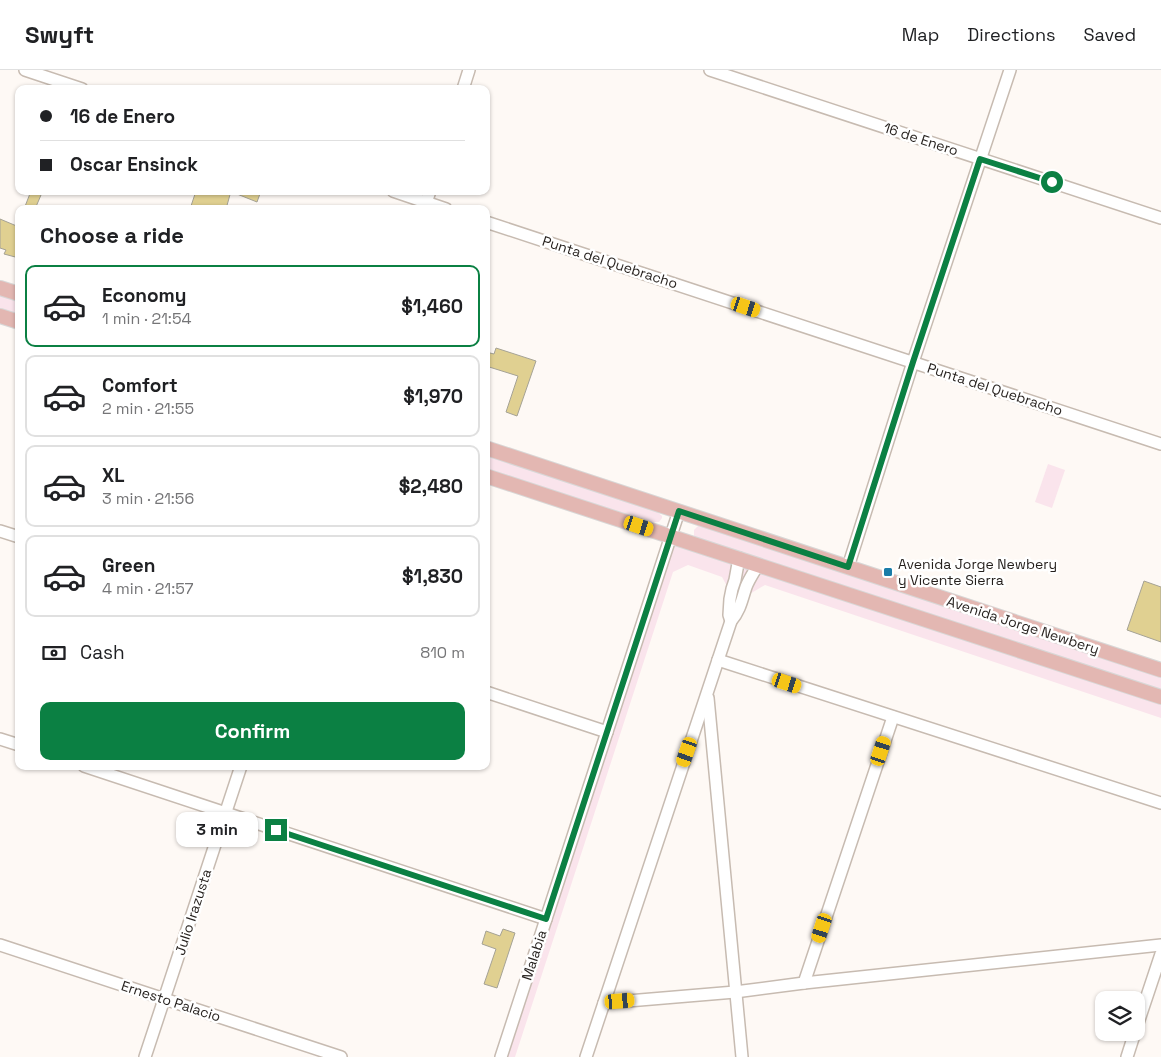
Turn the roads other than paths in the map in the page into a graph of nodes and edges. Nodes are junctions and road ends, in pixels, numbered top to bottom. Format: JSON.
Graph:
{"nodes":[{"id":1,"x":25,"y":70,"type":"edge"},
{"id":2,"x":469,"y":70,"type":"edge"},
{"id":3,"x":710,"y":70,"type":"edge"},
{"id":4,"x":1010,"y":70,"type":"edge"},
{"id":5,"x":70,"y":85,"type":"edge"},
{"id":6,"x":464,"y":85,"type":"edge"},
{"id":7,"x":980,"y":159,"type":"junction"},
{"id":8,"x":407,"y":195,"type":"edge"},
{"id":9,"x":427,"y":201,"type":"edge"},
{"id":10,"x":1161,"y":218,"type":"edge"},
{"id":11,"x":490,"y":223,"type":"edge"},
{"id":12,"x":0,"y":288,"type":"edge"},
{"id":13,"x":15,"y":293,"type":"edge"},
{"id":14,"x":0,"y":316,"type":"edge"},
{"id":15,"x":15,"y":321,"type":"edge"},
{"id":16,"x":913,"y":362,"type":"junction"},
{"id":17,"x":1161,"y":444,"type":"edge"},
{"id":18,"x":490,"y":449,"type":"edge"},
{"id":19,"x":490,"y":477,"type":"edge"},
{"id":20,"x":679,"y":511,"type":"junction"},
{"id":21,"x":0,"y":531,"type":"edge"},
{"id":22,"x":15,"y":536,"type":"edge"},
{"id":23,"x":671,"y":536,"type":"junction"},
{"id":24,"x":739,"y":558,"type":"junction"},
{"id":25,"x":758,"y":565,"type":"junction"},
{"id":26,"x":848,"y":567,"type":"junction"},
{"id":27,"x":731,"y":621,"type":"junction"},
{"id":28,"x":718,"y":660,"type":"junction"},
{"id":29,"x":1161,"y":670,"type":"edge"},
{"id":30,"x":708,"y":692,"type":"junction"},
{"id":31,"x":490,"y":693,"type":"edge"},
{"id":32,"x":1161,"y":697,"type":"edge"},
{"id":33,"x":893,"y":717,"type":"junction"},
{"id":34,"x":607,"y":732,"type":"junction"},
{"id":35,"x":0,"y":738,"type":"edge"},
{"id":36,"x":15,"y":744,"type":"edge"},
{"id":37,"x":96,"y":770,"type":"edge"},
{"id":38,"x":240,"y":770,"type":"edge"},
{"id":39,"x":1161,"y":802,"type":"edge"},
{"id":40,"x":226,"y":813,"type":"junction"},
{"id":41,"x":546,"y":919,"type":"junction"},
{"id":42,"x":0,"y":945,"type":"edge"},
{"id":43,"x":1161,"y":945,"type":"edge"},
{"id":44,"x":1161,"y":954,"type":"edge"},
{"id":45,"x":804,"y":983,"type":"junction"},
{"id":46,"x":735,"y":992,"type":"junction"},
{"id":47,"x":164,"y":999,"type":"junction"},
{"id":48,"x":604,"y":1002,"type":"junction"},
{"id":49,"x":1145,"y":1002,"type":"edge"},
{"id":50,"x":1132,"y":1041,"type":"edge"},
{"id":51,"x":145,"y":1057,"type":"edge"},
{"id":52,"x":341,"y":1057,"type":"edge"},
{"id":53,"x":501,"y":1057,"type":"edge"},
{"id":54,"x":586,"y":1057,"type":"edge"},
{"id":55,"x":742,"y":1057,"type":"edge"},
{"id":56,"x":1127,"y":1057,"type":"edge"}],
"edges":[{"from":1,"to":5,"type":"street"},
{"from":2,"to":6,"type":"street"},
{"from":3,"to":7,"type":"street","name":"16 de Enero"},
{"from":4,"to":7,"type":"street"},
{"from":7,"to":10,"type":"street","name":"16 de Enero"},
{"from":7,"to":16,"type":"street"},
{"from":8,"to":9,"type":"street"},
{"from":11,"to":16,"type":"street","name":"Punta del Quebracho"},
{"from":12,"to":13,"type":"main road"},
{"from":14,"to":15,"type":"main road"},
{"from":16,"to":17,"type":"street","name":"Punta del Quebracho"},
{"from":16,"to":26,"type":"street"},
{"from":18,"to":20,"type":"main road","name":"Avenida Jorge Newbery"},
{"from":19,"to":23,"type":"main road","name":"Avenida Jorge Newbery"},
{"from":20,"to":23,"type":"street","name":"Malabia"},
{"from":20,"to":26,"type":"main road","name":"Avenida Jorge Newbery"},
{"from":21,"to":22,"type":"street"},
{"from":23,"to":24,"type":"main road","name":"Avenida Jorge Newbery"},
{"from":23,"to":34,"type":"street","name":"Malabia"},
{"from":24,"to":25,"type":"main road","name":"Avenida Jorge Newbery"},
{"from":24,"to":27,"type":"street"},
{"from":25,"to":27,"type":"street"},
{"from":25,"to":32,"type":"main road","name":"Avenida Jorge Newbery"},
{"from":26,"to":29,"type":"main road","name":"Avenida Jorge Newbery"},
{"from":27,"to":28,"type":"street"},
{"from":28,"to":30,"type":"street"},
{"from":28,"to":33,"type":"street"},
{"from":30,"to":46,"type":"street"},
{"from":30,"to":48,"type":"street"},
{"from":31,"to":34,"type":"street"},
{"from":33,"to":39,"type":"street"},
{"from":33,"to":45,"type":"street"},
{"from":34,"to":41,"type":"street","name":"Malabia"},
{"from":35,"to":36,"type":"street"},
{"from":37,"to":40,"type":"street"},
{"from":38,"to":40,"type":"street","name":"Julio Irazusta"},
{"from":40,"to":41,"type":"street"},
{"from":40,"to":47,"type":"street","name":"Julio Irazusta"},
{"from":41,"to":53,"type":"street","name":"Malabia"},
{"from":42,"to":47,"type":"street","name":"Ernesto Palacio"},
{"from":43,"to":45,"type":"street"},
{"from":44,"to":49,"type":"street"},
{"from":45,"to":46,"type":"street"},
{"from":46,"to":48,"type":"street"},
{"from":46,"to":55,"type":"street"},
{"from":47,"to":51,"type":"street","name":"Julio Irazusta"},
{"from":47,"to":52,"type":"street","name":"Ernesto Palacio"},
{"from":48,"to":54,"type":"street"},
{"from":50,"to":56,"type":"street"}]}
